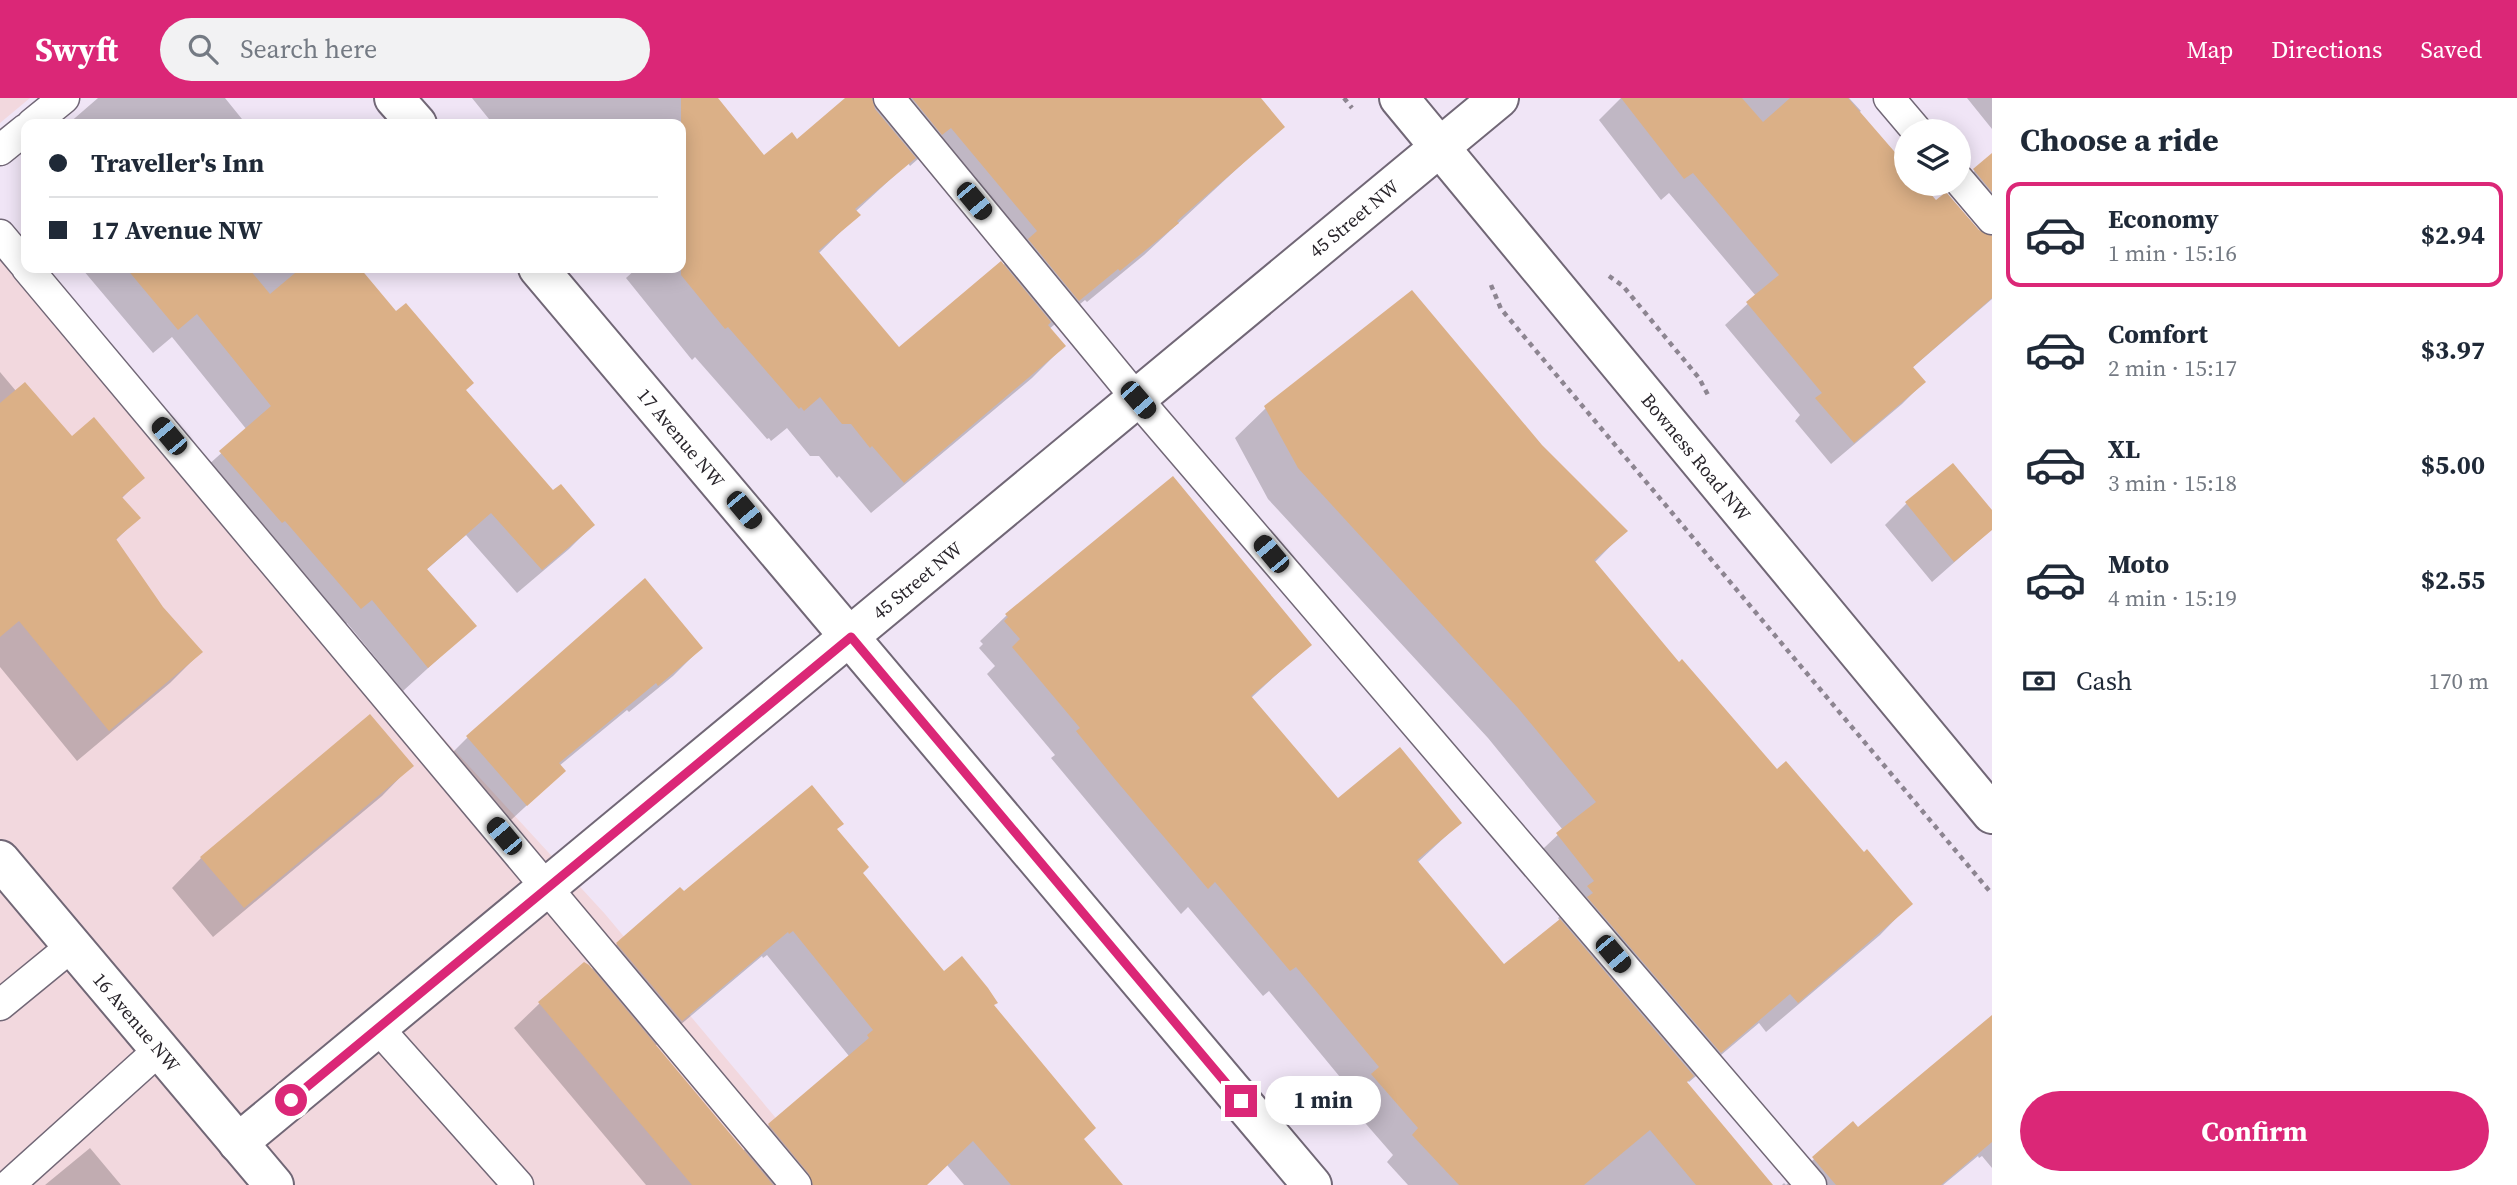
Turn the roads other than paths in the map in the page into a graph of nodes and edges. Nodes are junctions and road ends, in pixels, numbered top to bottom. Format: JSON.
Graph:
{"nodes":[{"id":1,"x":64,"y":98,"type":"edge"},
{"id":2,"x":394,"y":98,"type":"edge"},
{"id":3,"x":888,"y":98,"type":"edge"},
{"id":4,"x":1399,"y":98,"type":"edge"},
{"id":5,"x":1499,"y":98,"type":"edge"},
{"id":6,"x":1889,"y":98,"type":"edge"},
{"id":7,"x":38,"y":119,"type":"edge"},
{"id":8,"x":412,"y":119,"type":"edge"},
{"id":9,"x":1907,"y":119,"type":"edge"},
{"id":10,"x":21,"y":133,"type":"edge"},
{"id":11,"x":1441,"y":147,"type":"junction"},
{"id":12,"x":0,"y":150,"type":"edge"},
{"id":13,"x":1971,"y":194,"type":"edge"},
{"id":14,"x":1992,"y":219,"type":"edge"},
{"id":15,"x":0,"y":235,"type":"edge"},
{"id":16,"x":21,"y":260,"type":"edge"},
{"id":17,"x":32,"y":273,"type":"edge"},
{"id":18,"x":542,"y":273,"type":"edge"},
{"id":19,"x":1138,"y":400,"type":"junction"},
{"id":20,"x":851,"y":637,"type":"junction"},
{"id":21,"x":1992,"y":814,"type":"edge"},
{"id":22,"x":0,"y":860,"type":"edge"},
{"id":23,"x":547,"y":888,"type":"junction"},
{"id":24,"x":72,"y":946,"type":"junction"},
{"id":25,"x":0,"y":1005,"type":"edge"},
{"id":26,"x":378,"y":1028,"type":"junction"},
{"id":27,"x":159,"y":1050,"type":"junction"},
{"id":28,"x":238,"y":1143,"type":"junction"},
{"id":29,"x":9,"y":1185,"type":"edge"},
{"id":30,"x":274,"y":1185,"type":"edge"},
{"id":31,"x":518,"y":1185,"type":"edge"},
{"id":32,"x":796,"y":1185,"type":"edge"},
{"id":33,"x":1312,"y":1185,"type":"edge"},
{"id":34,"x":1811,"y":1185,"type":"edge"}],
"edges":[{"from":1,"to":7,"type":"lane"},
{"from":2,"to":8,"type":"main road"},
{"from":3,"to":19,"type":"lane"},
{"from":4,"to":11,"type":"main road","name":"Bowness Road NW"},
{"from":5,"to":11,"type":"main road","name":"45 Street NW"},
{"from":6,"to":9,"type":"lane"},
{"from":10,"to":12,"type":"lane"},
{"from":11,"to":19,"type":"main road","name":"45 Street NW"},
{"from":11,"to":21,"type":"main road","name":"Bowness Road NW"},
{"from":13,"to":14,"type":"lane"},
{"from":15,"to":16,"type":"lane"},
{"from":17,"to":23,"type":"lane"},
{"from":18,"to":20,"type":"main road","name":"17 Avenue NW"},
{"from":19,"to":20,"type":"main road","name":"45 Street NW"},
{"from":19,"to":34,"type":"lane"},
{"from":20,"to":23,"type":"main road","name":"45 Street NW"},
{"from":20,"to":33,"type":"main road","name":"17 Avenue NW"},
{"from":22,"to":24,"type":"main road","name":"16 Avenue NW"},
{"from":23,"to":26,"type":"main road","name":"45 Street NW"},
{"from":23,"to":32,"type":"lane"},
{"from":24,"to":25,"type":"lane"},
{"from":24,"to":27,"type":"main road","name":"16 Avenue NW"},
{"from":26,"to":28,"type":"main road","name":"45 Street NW"},
{"from":26,"to":31,"type":"lane"},
{"from":27,"to":28,"type":"main road","name":"16 Avenue NW"},
{"from":27,"to":29,"type":"lane"},
{"from":28,"to":30,"type":"main road","name":"16 Avenue NW"}]}
